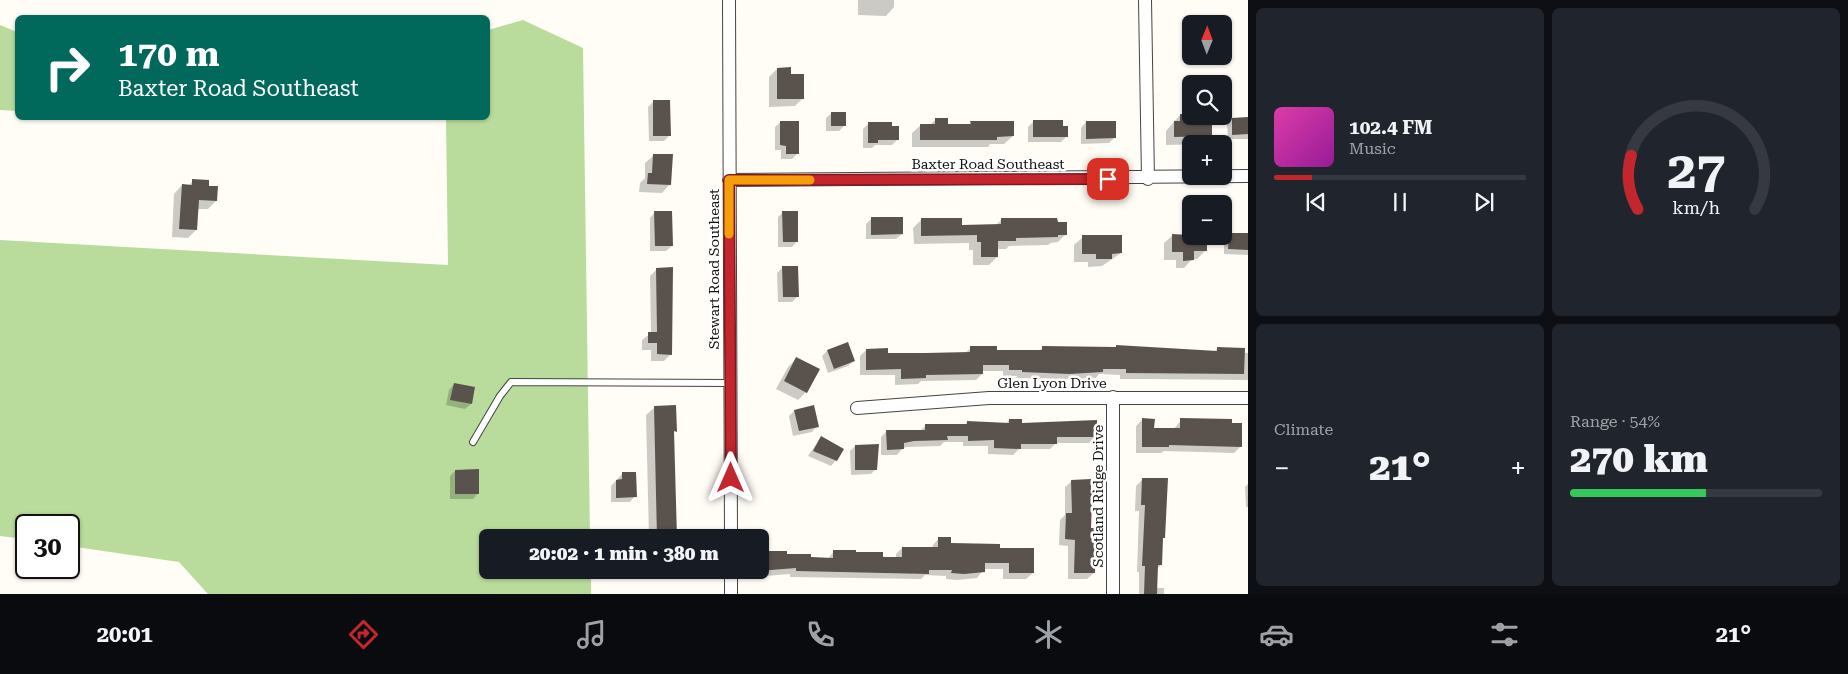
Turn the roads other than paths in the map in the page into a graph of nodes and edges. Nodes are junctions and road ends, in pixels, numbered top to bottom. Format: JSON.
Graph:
{"nodes":[{"id":1,"x":729,"y":0,"type":"edge"},
{"id":2,"x":1145,"y":0,"type":"edge"},
{"id":3,"x":1248,"y":176,"type":"edge"},
{"id":4,"x":1148,"y":178,"type":"junction"},
{"id":5,"x":729,"y":180,"type":"junction"},
{"id":6,"x":730,"y":383,"type":"junction"},
{"id":7,"x":1113,"y":398,"type":"junction"},
{"id":8,"x":1248,"y":398,"type":"edge"},
{"id":9,"x":857,"y":408,"type":"dead end"},
{"id":10,"x":473,"y":442,"type":"dead end"},
{"id":11,"x":731,"y":529,"type":"edge"},
{"id":12,"x":731,"y":579,"type":"edge"},
{"id":13,"x":732,"y":594,"type":"edge"},
{"id":14,"x":1113,"y":594,"type":"edge"}],
"edges":[{"from":1,"to":5,"type":"street","name":"Stewart Road Southeast"},
{"from":2,"to":4,"type":"street"},
{"from":3,"to":4,"type":"street","name":"Baxter Road Southeast"},
{"from":4,"to":5,"type":"street","name":"Baxter Road Southeast"},
{"from":5,"to":6,"type":"street","name":"Stewart Road Southeast"},
{"from":6,"to":10,"type":"lane"},
{"from":6,"to":11,"type":"street","name":"Stewart Road Southeast"},
{"from":7,"to":8,"type":"street","name":"Glen Lyon Drive"},
{"from":7,"to":9,"type":"street","name":"Glen Lyon Drive"},
{"from":7,"to":14,"type":"street","name":"Scotland Ridge Drive"},
{"from":12,"to":13,"type":"street"}]}
